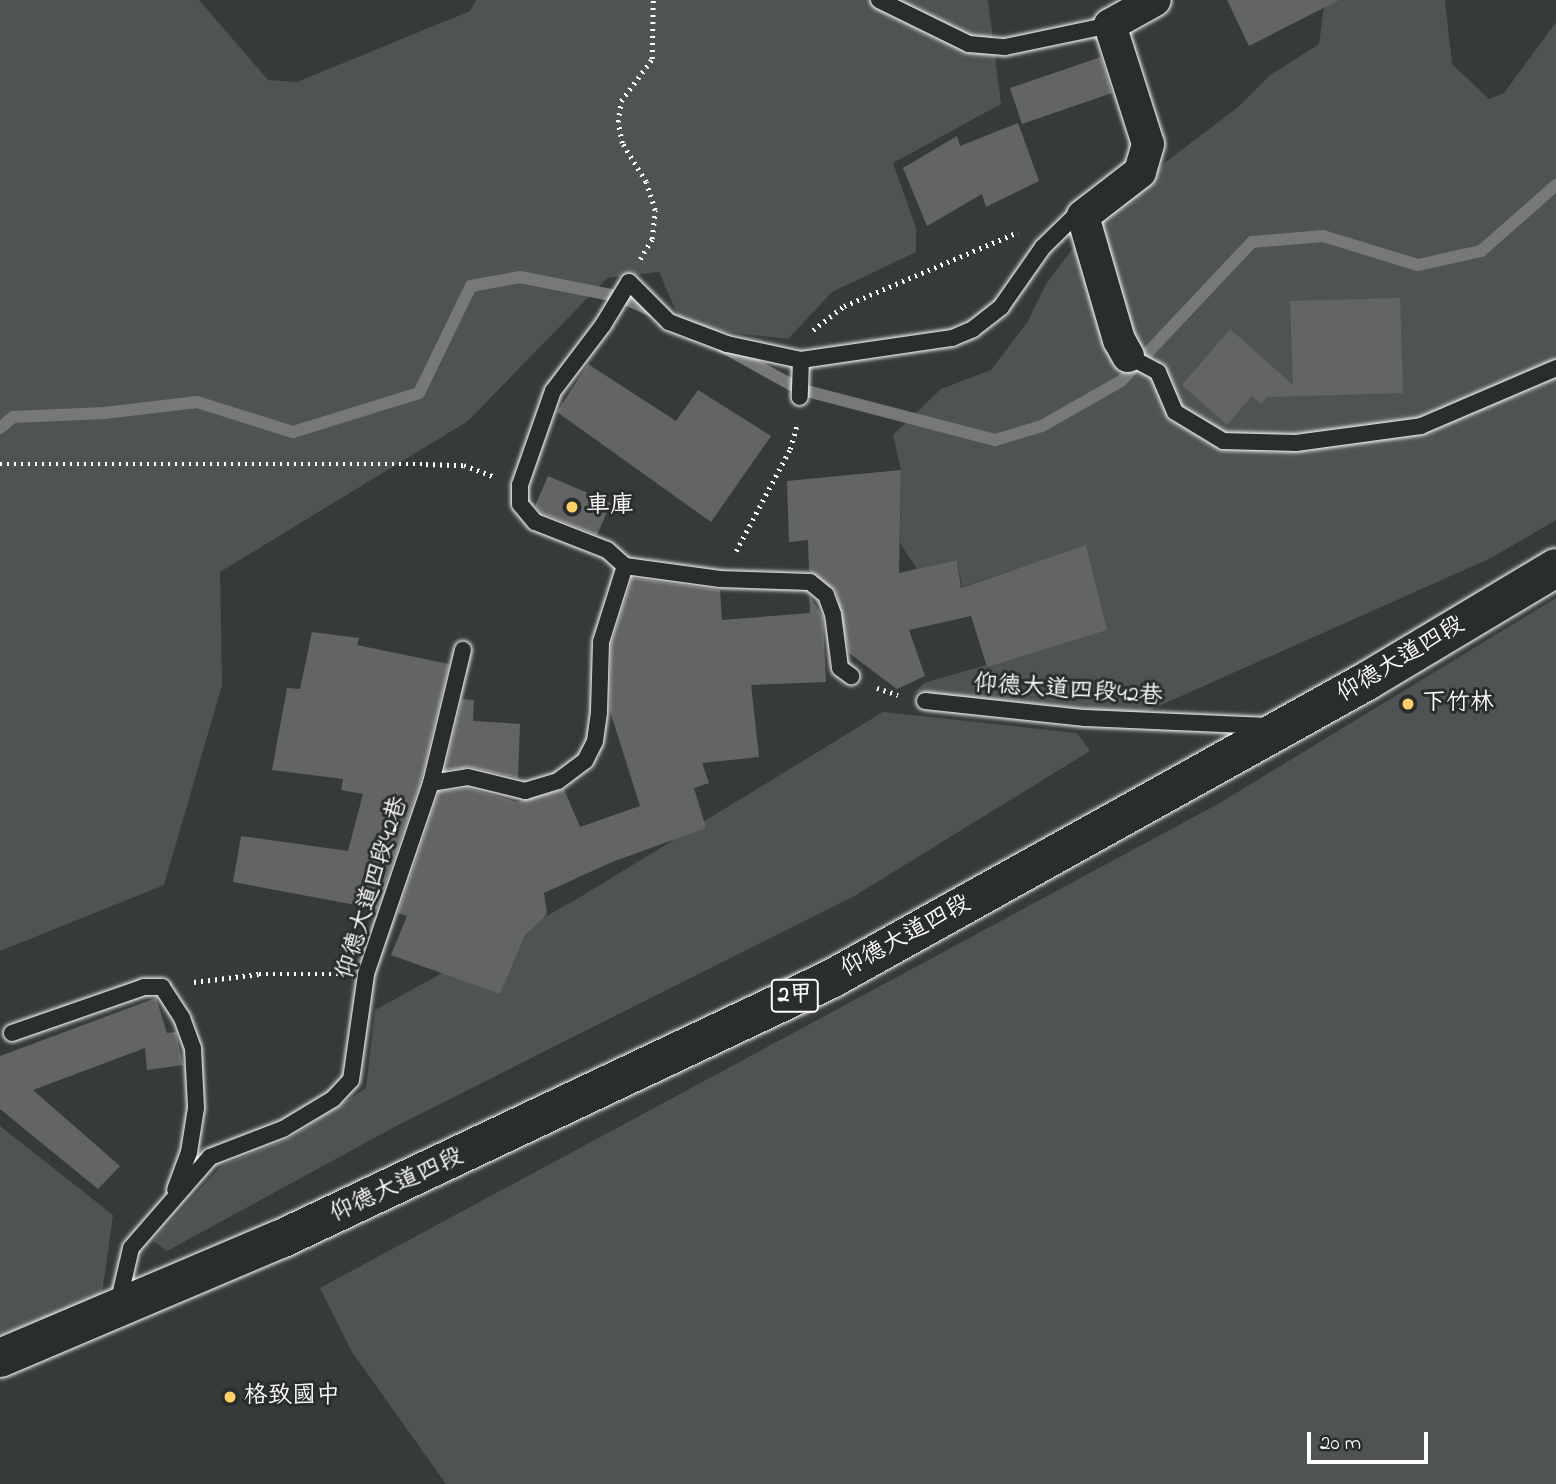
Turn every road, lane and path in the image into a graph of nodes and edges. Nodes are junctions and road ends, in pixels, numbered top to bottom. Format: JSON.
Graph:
{"nodes":[{"id":1,"x":653,"y":0,"type":"edge"},
{"id":2,"x":879,"y":0,"type":"edge"},
{"id":3,"x":1155,"y":0,"type":"edge"},
{"id":4,"x":1110,"y":25,"type":"junction"},
{"id":5,"x":1140,"y":172,"type":"junction"},
{"id":6,"x":1076,"y":215,"type":"junction"},
{"id":7,"x":629,"y":282,"type":"junction"},
{"id":8,"x":1128,"y":356,"type":"joint"},
{"id":9,"x":800,"y":365,"type":"junction"},
{"id":10,"x":1556,"y":368,"type":"edge"},
{"id":11,"x":800,"y":397,"type":"joint"},
{"id":12,"x":0,"y":464,"type":"edge"},
{"id":13,"x":520,"y":485,"type":"junction"},
{"id":14,"x":625,"y":566,"type":"junction"},
{"id":15,"x":1556,"y":568,"type":"edge"},
{"id":16,"x":720,"y":579,"type":"junction"},
{"id":17,"x":463,"y":650,"type":"dead end"},
{"id":18,"x":851,"y":676,"type":"joint"},
{"id":19,"x":925,"y":701,"type":"joint"},
{"id":20,"x":1286,"y":727,"type":"junction"},
{"id":21,"x":431,"y":783,"type":"junction"},
{"id":22,"x":366,"y":974,"type":"junction"},
{"id":23,"x":162,"y":987,"type":"junction"},
{"id":24,"x":12,"y":1033,"type":"dead end"},
{"id":25,"x":172,"y":1198,"type":"junction"},
{"id":26,"x":117,"y":1310,"type":"junction"},
{"id":27,"x":0,"y":1358,"type":"edge"}],
"edges":[{"from":1,"to":7,"type":"path"},
{"from":2,"to":4,"type":"lane"},
{"from":3,"to":4,"type":"street"},
{"from":4,"to":5,"type":"street"},
{"from":5,"to":6,"type":"lane"},
{"from":5,"to":8,"type":"street"},
{"from":6,"to":9,"type":"path"},
{"from":6,"to":9,"type":"lane"},
{"from":7,"to":9,"type":"lane"},
{"from":7,"to":13,"type":"lane"},
{"from":8,"to":10,"type":"lane"},
{"from":9,"to":11,"type":"lane"},
{"from":11,"to":16,"type":"path"},
{"from":12,"to":13,"type":"path"},
{"from":13,"to":14,"type":"lane"},
{"from":14,"to":16,"type":"lane"},
{"from":14,"to":21,"type":"lane","name":"仰德大道四段42巷"},
{"from":15,"to":20,"type":"main road","name":"仰德大道四段","number":"2甲"},
{"from":16,"to":18,"type":"lane"},
{"from":17,"to":21,"type":"lane","name":"仰德大道四段42巷"},
{"from":18,"to":19,"type":"path"},
{"from":19,"to":20,"type":"lane","name":"仰德大道四段42巷"},
{"from":20,"to":26,"type":"main road","name":"仰德大道四段","number":"2甲"},
{"from":21,"to":22,"type":"lane","name":"仰德大道四段42巷"},
{"from":22,"to":23,"type":"path"},
{"from":22,"to":25,"type":"lane","name":"仰德大道四段42巷"},
{"from":23,"to":24,"type":"lane"},
{"from":23,"to":25,"type":"lane"},
{"from":25,"to":26,"type":"lane","name":"仰德大道四段42巷"},
{"from":26,"to":27,"type":"main road","name":"仰德大道四段","number":"2甲"}]}
